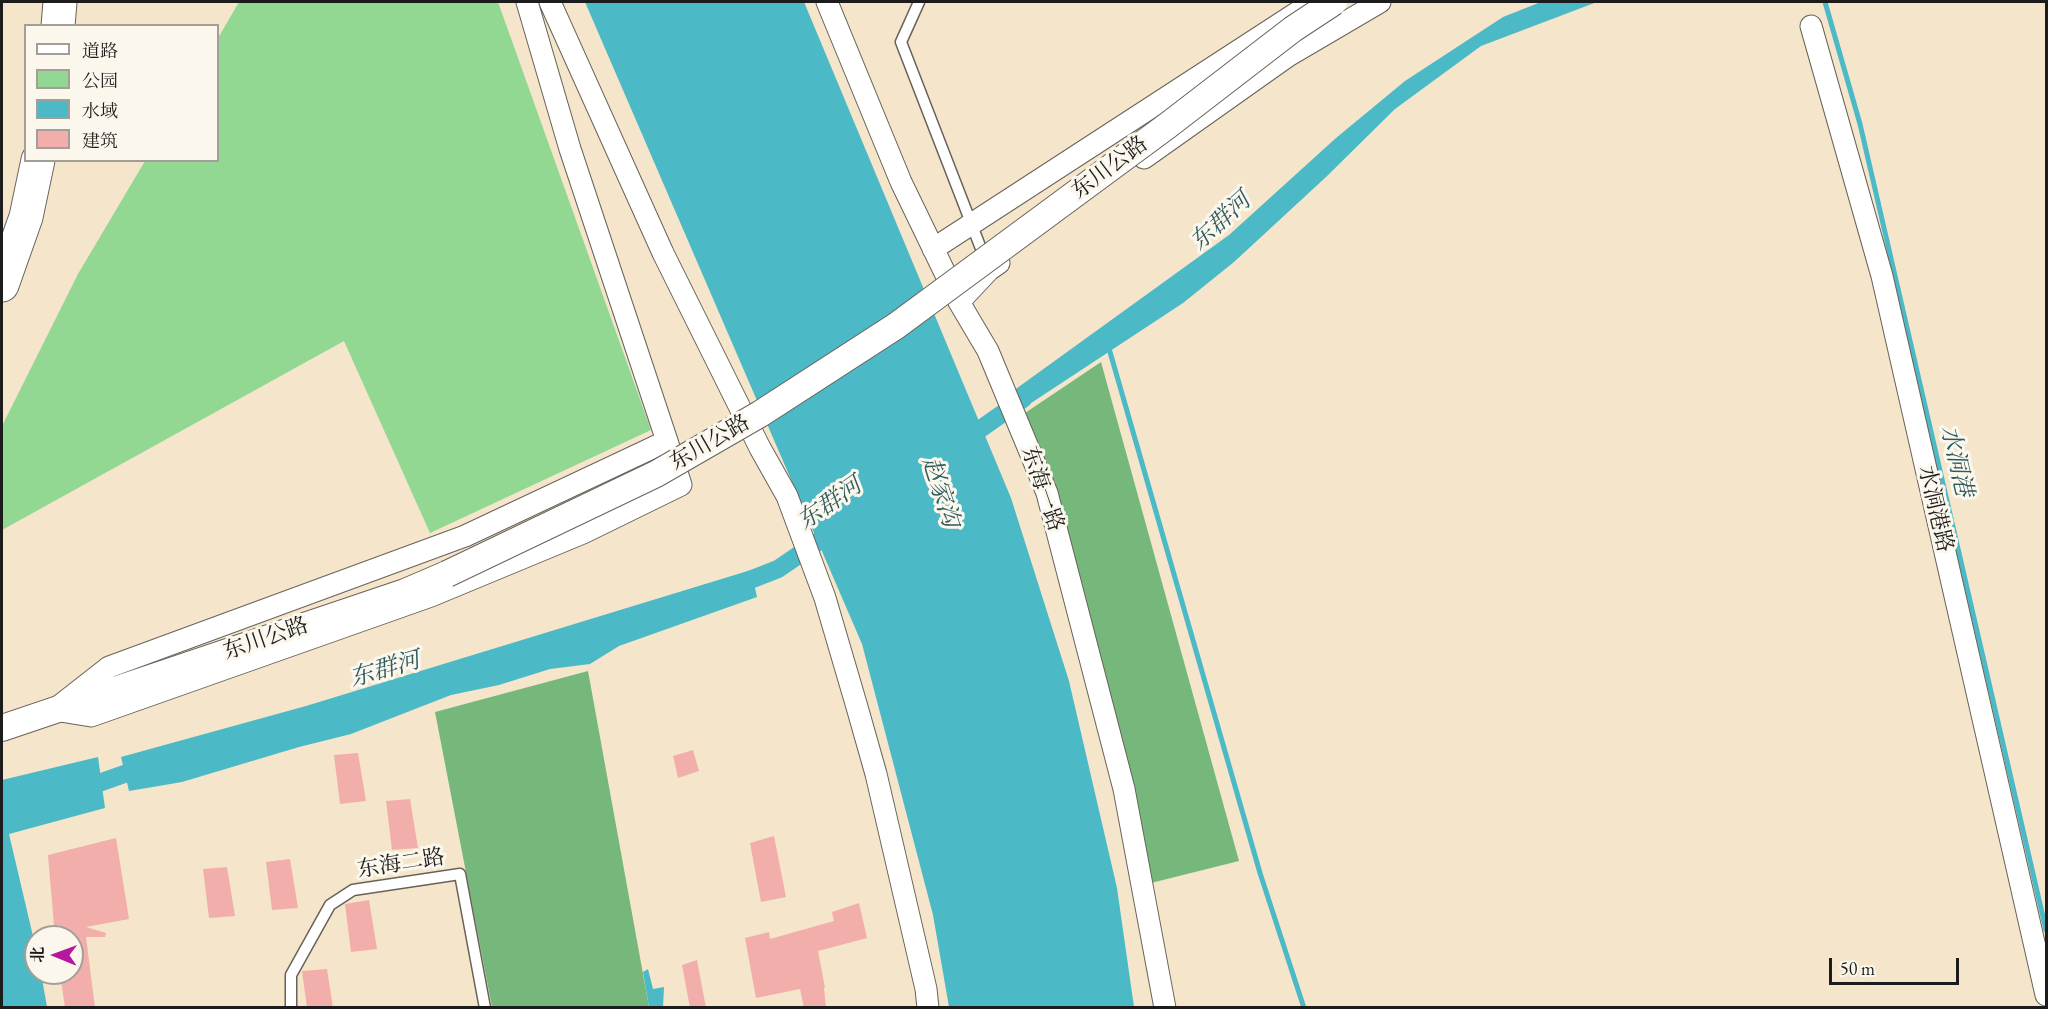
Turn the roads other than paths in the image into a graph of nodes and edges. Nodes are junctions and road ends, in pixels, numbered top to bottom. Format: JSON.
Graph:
{"nodes":[{"id":1,"x":60,"y":2,"type":"edge"},
{"id":2,"x":527,"y":2,"type":"edge"},
{"id":3,"x":550,"y":2,"type":"edge"},
{"id":4,"x":827,"y":2,"type":"edge"},
{"id":5,"x":919,"y":2,"type":"edge"},
{"id":6,"x":1314,"y":2,"type":"edge"},
{"id":7,"x":1334,"y":2,"type":"edge"},
{"id":8,"x":1380,"y":2,"type":"edge"},
{"id":9,"x":58,"y":24,"type":"edge"},
{"id":10,"x":1811,"y":26,"type":"dead end"},
{"id":11,"x":38,"y":162,"type":"edge"},
{"id":12,"x":971,"y":224,"type":"junction"},
{"id":13,"x":933,"y":249,"type":"junction"},
{"id":14,"x":989,"y":270,"type":"junction"},
{"id":15,"x":2,"y":285,"type":"edge"},
{"id":16,"x":958,"y":302,"type":"junction"},
{"id":17,"x":667,"y":441,"type":"junction"},
{"id":18,"x":54,"y":710,"type":"junction"},
{"id":19,"x":2,"y":728,"type":"edge"},
{"id":20,"x":2046,"y":995,"type":"edge"},
{"id":21,"x":291,"y":1008,"type":"edge"},
{"id":22,"x":485,"y":1008,"type":"edge"},
{"id":23,"x":928,"y":1008,"type":"edge"},
{"id":24,"x":1165,"y":1008,"type":"edge"}],
"edges":[{"from":1,"to":9,"type":"highway"},
{"from":2,"to":17,"type":"street"},
{"from":3,"to":23,"type":"street"},
{"from":4,"to":13,"type":"street","name":"东海一路"},
{"from":5,"to":12,"type":"lane"},
{"from":6,"to":12,"type":"street"},
{"from":7,"to":18,"type":"street","name":"东川公路","bridge":true},
{"from":8,"to":14,"type":"street"},
{"from":10,"to":20,"type":"street","name":"水洞港路"},
{"from":11,"to":15,"type":"highway"},
{"from":12,"to":13,"type":"street"},
{"from":12,"to":14,"type":"lane"},
{"from":13,"to":16,"type":"street","name":"东海一路"},
{"from":14,"to":16,"type":"street"},
{"from":16,"to":24,"type":"street","name":"东海一路"},
{"from":17,"to":18,"type":"street"},
{"from":17,"to":18,"type":"street"},
{"from":18,"to":19,"type":"street","name":"东川公路"},
{"from":21,"to":22,"type":"lane","name":"东海二路"}]}
